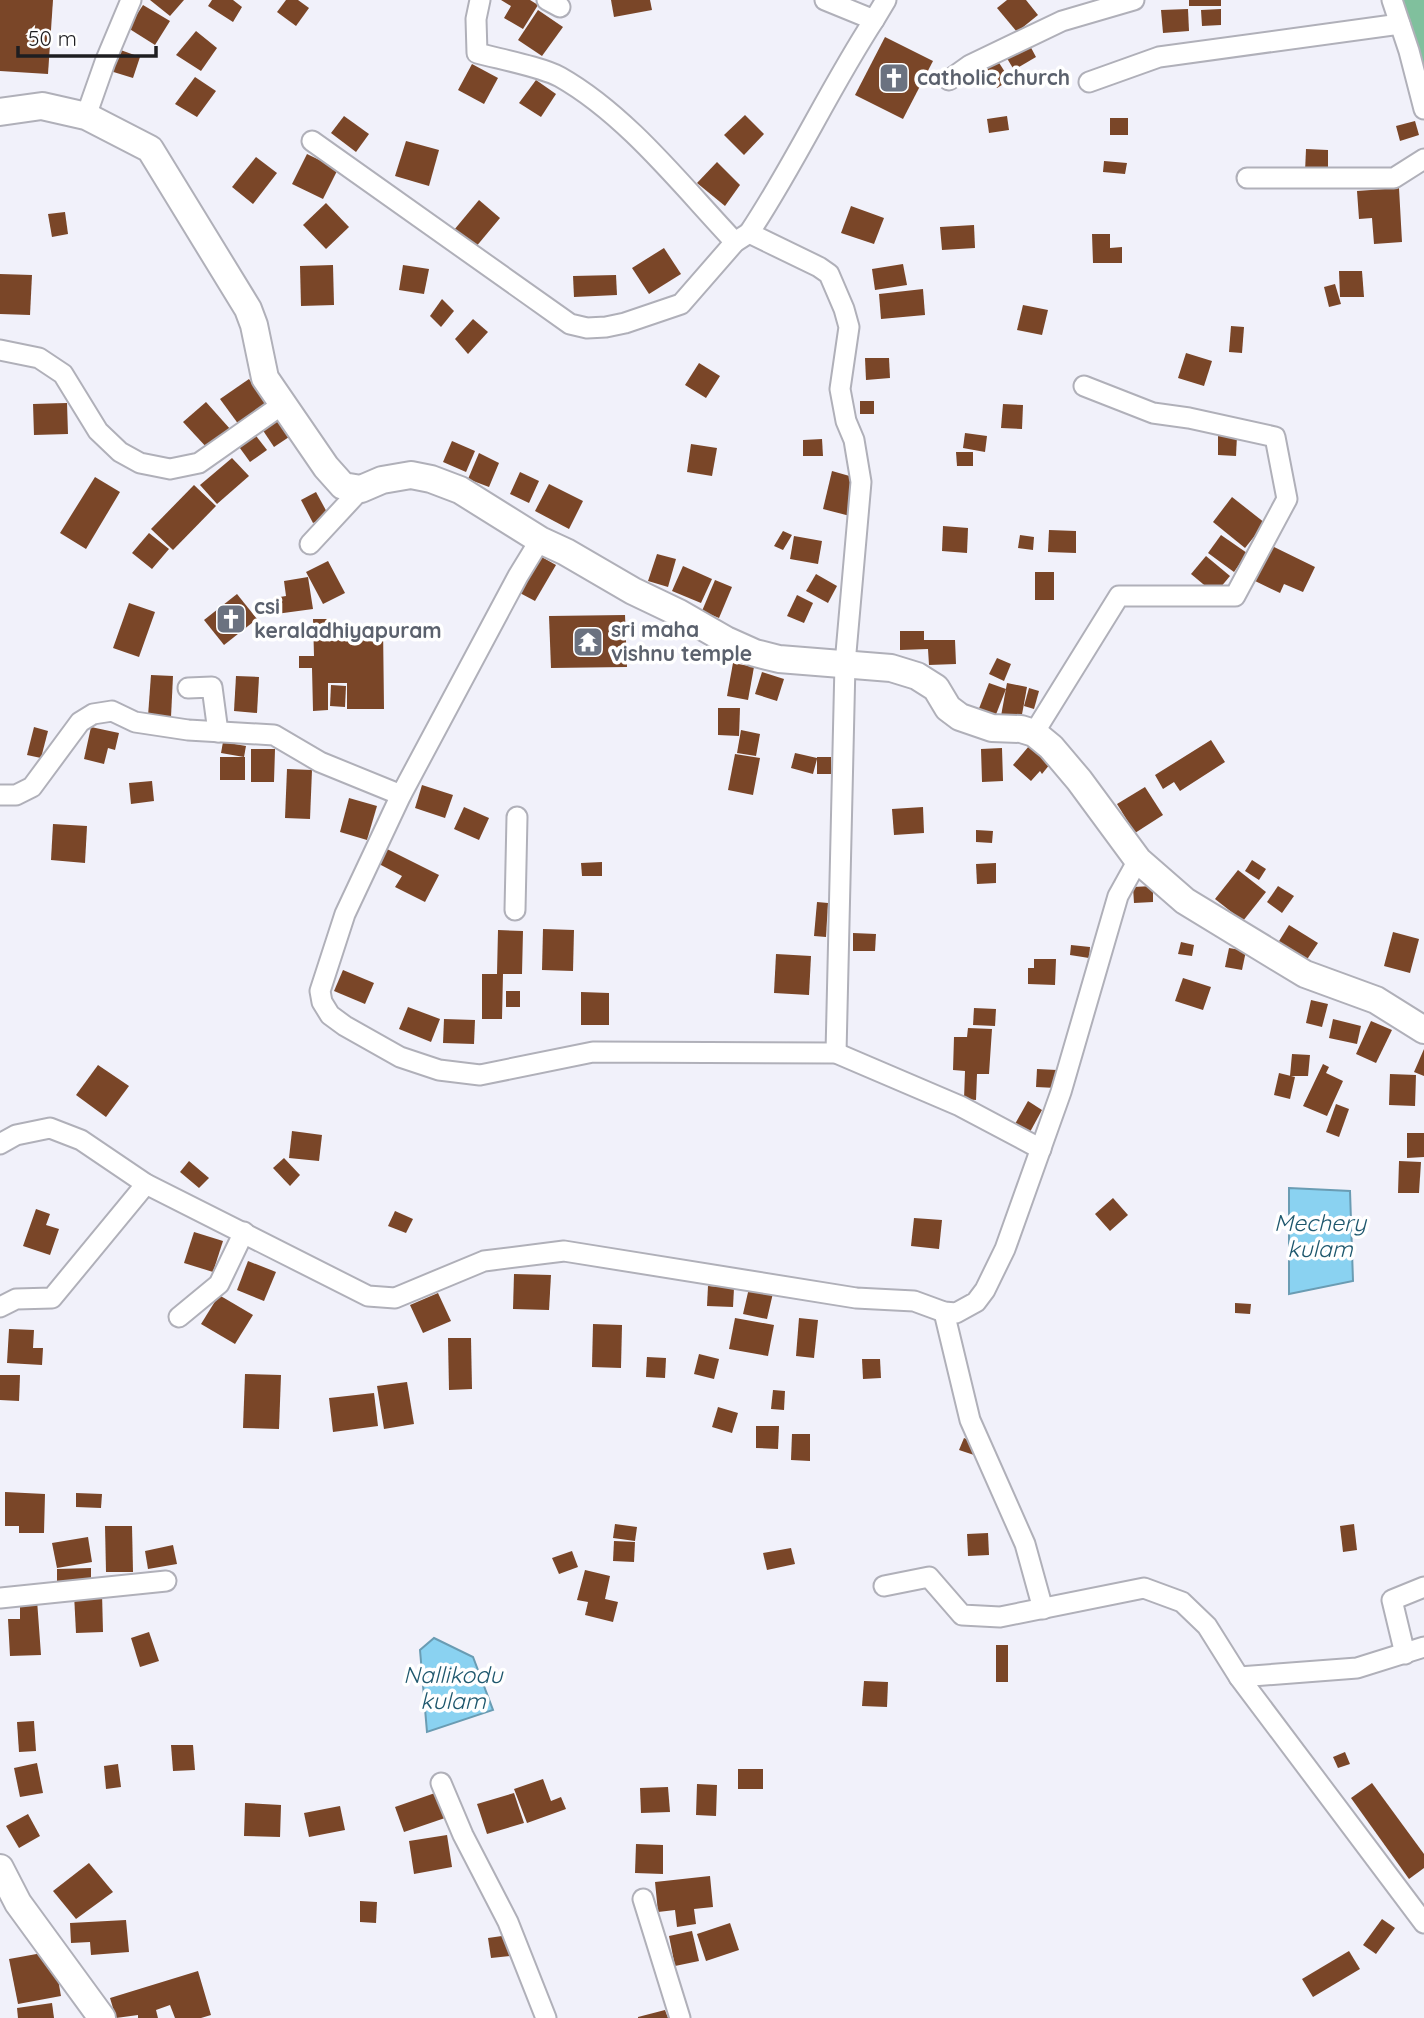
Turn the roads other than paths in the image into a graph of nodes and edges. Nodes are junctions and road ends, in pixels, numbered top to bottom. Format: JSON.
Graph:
{"nodes":[{"id":1,"x":131,"y":0,"type":"edge"},
{"id":2,"x":480,"y":0,"type":"edge"},
{"id":3,"x":825,"y":0,"type":"edge"},
{"id":4,"x":886,"y":0,"type":"edge"},
{"id":5,"x":1134,"y":0,"type":"edge"},
{"id":6,"x":1392,"y":0,"type":"edge"},
{"id":7,"x":874,"y":20,"type":"junction"},
{"id":8,"x":1400,"y":24,"type":"junction"},
{"id":9,"x":949,"y":80,"type":"dead end"},
{"id":10,"x":1089,"y":82,"type":"dead end"},
{"id":11,"x":1424,"y":109,"type":"edge"},
{"id":12,"x":0,"y":112,"type":"edge"},
{"id":13,"x":86,"y":116,"type":"junction"},
{"id":14,"x":312,"y":141,"type":"dead end"},
{"id":15,"x":1424,"y":159,"type":"edge"},
{"id":16,"x":1247,"y":178,"type":"dead end"},
{"id":17,"x":742,"y":238,"type":"junction"},
{"id":18,"x":0,"y":350,"type":"edge"},
{"id":19,"x":1084,"y":386,"type":"dead end"},
{"id":20,"x":283,"y":404,"type":"junction"},
{"id":21,"x":361,"y":489,"type":"junction"},
{"id":22,"x":540,"y":540,"type":"junction"},
{"id":23,"x":310,"y":544,"type":"dead end"},
{"id":24,"x":845,"y":664,"type":"junction"},
{"id":25,"x":188,"y":688,"type":"dead end"},
{"id":26,"x":218,"y":732,"type":"junction"},
{"id":27,"x":1034,"y":733,"type":"junction"},
{"id":28,"x":0,"y":795,"type":"edge"},
{"id":29,"x":401,"y":795,"type":"junction"},
{"id":30,"x":517,"y":817,"type":"dead end"},
{"id":31,"x":1138,"y":860,"type":"junction"},
{"id":32,"x":515,"y":910,"type":"dead end"},
{"id":33,"x":1424,"y":1030,"type":"edge"},
{"id":34,"x":836,"y":1054,"type":"junction"},
{"id":35,"x":0,"y":1144,"type":"edge"},
{"id":36,"x":1041,"y":1149,"type":"junction"},
{"id":37,"x":146,"y":1184,"type":"junction"},
{"id":38,"x":244,"y":1232,"type":"junction"},
{"id":39,"x":0,"y":1307,"type":"edge"},
{"id":40,"x":944,"y":1312,"type":"junction"},
{"id":41,"x":179,"y":1317,"type":"dead end"},
{"id":42,"x":166,"y":1581,"type":"dead end"},
{"id":43,"x":884,"y":1586,"type":"dead end"},
{"id":44,"x":1424,"y":1587,"type":"edge"},
{"id":45,"x":0,"y":1598,"type":"edge"},
{"id":46,"x":1043,"y":1609,"type":"junction"},
{"id":47,"x":1424,"y":1647,"type":"edge"},
{"id":48,"x":1405,"y":1654,"type":"junction"},
{"id":49,"x":1238,"y":1676,"type":"junction"},
{"id":50,"x":441,"y":1783,"type":"dead end"},
{"id":51,"x":0,"y":1868,"type":"edge"},
{"id":52,"x":643,"y":1899,"type":"dead end"},
{"id":53,"x":1424,"y":1923,"type":"edge"},
{"id":54,"x":102,"y":2018,"type":"edge"},
{"id":55,"x":546,"y":2018,"type":"edge"},
{"id":56,"x":680,"y":2018,"type":"edge"}],
"edges":[{"from":1,"to":13,"type":"street"},
{"from":2,"to":17,"type":"street"},
{"from":3,"to":7,"type":"street"},
{"from":4,"to":7,"type":"street"},
{"from":5,"to":9,"type":"street"},
{"from":6,"to":8,"type":"street"},
{"from":7,"to":17,"type":"street"},
{"from":8,"to":10,"type":"street"},
{"from":8,"to":11,"type":"street"},
{"from":12,"to":13,"type":"street"},
{"from":13,"to":20,"type":"street"},
{"from":14,"to":17,"type":"street"},
{"from":15,"to":16,"type":"street"},
{"from":17,"to":24,"type":"street"},
{"from":18,"to":20,"type":"street"},
{"from":19,"to":27,"type":"street"},
{"from":20,"to":21,"type":"street"},
{"from":21,"to":22,"type":"street"},
{"from":21,"to":23,"type":"street"},
{"from":22,"to":24,"type":"street"},
{"from":22,"to":29,"type":"street"},
{"from":24,"to":27,"type":"street"},
{"from":24,"to":34,"type":"street"},
{"from":25,"to":26,"type":"street"},
{"from":26,"to":28,"type":"street"},
{"from":26,"to":29,"type":"street"},
{"from":27,"to":31,"type":"street"},
{"from":29,"to":34,"type":"street"},
{"from":30,"to":32,"type":"street"},
{"from":31,"to":33,"type":"street"},
{"from":31,"to":36,"type":"street"},
{"from":34,"to":36,"type":"street"},
{"from":35,"to":37,"type":"street"},
{"from":36,"to":40,"type":"street"},
{"from":37,"to":38,"type":"street"},
{"from":37,"to":39,"type":"street"},
{"from":38,"to":40,"type":"street"},
{"from":38,"to":41,"type":"street"},
{"from":40,"to":46,"type":"street"},
{"from":42,"to":45,"type":"street"},
{"from":43,"to":46,"type":"street"},
{"from":44,"to":48,"type":"street"},
{"from":46,"to":49,"type":"street"},
{"from":47,"to":48,"type":"street"},
{"from":48,"to":49,"type":"street"},
{"from":49,"to":53,"type":"street"},
{"from":50,"to":55,"type":"street"},
{"from":51,"to":54,"type":"street"},
{"from":52,"to":56,"type":"street"}]}
